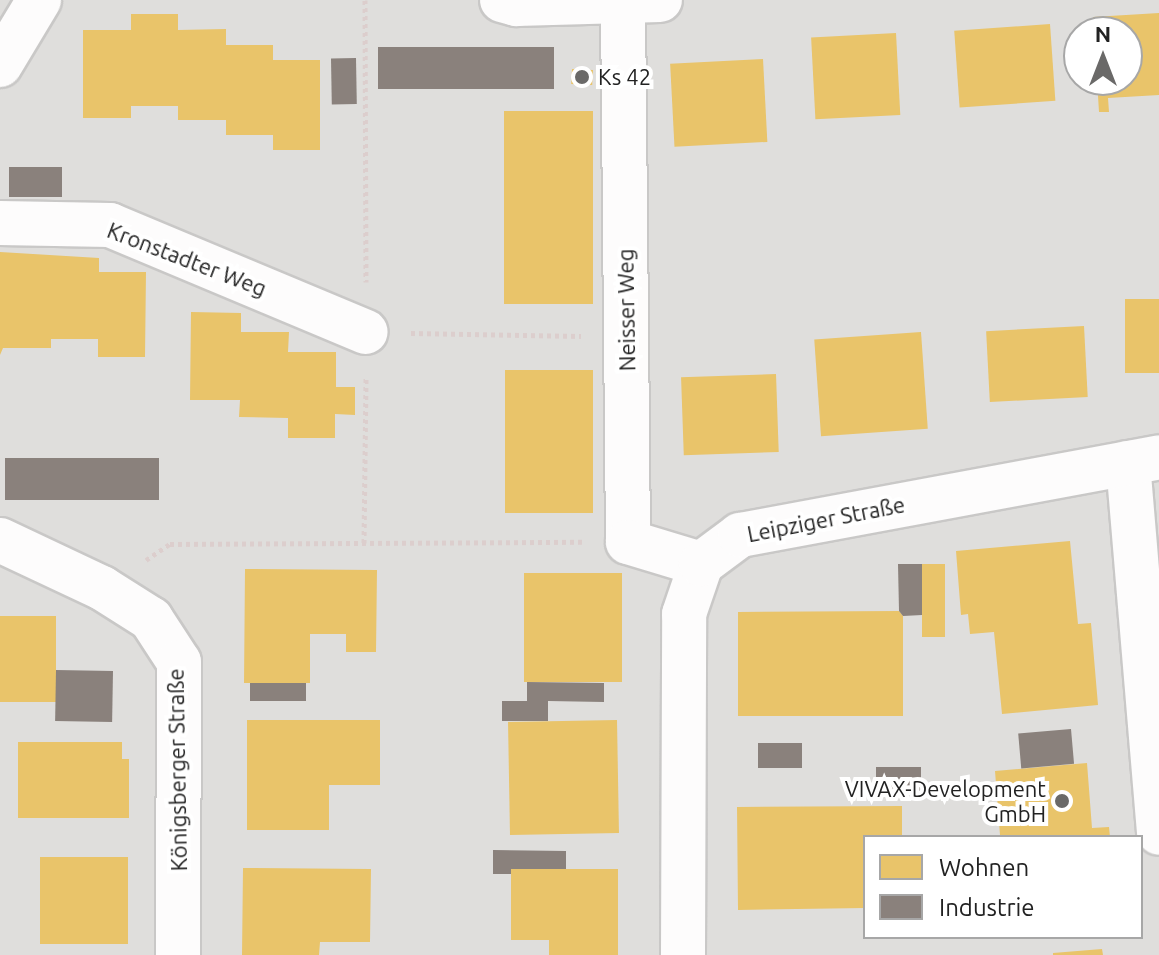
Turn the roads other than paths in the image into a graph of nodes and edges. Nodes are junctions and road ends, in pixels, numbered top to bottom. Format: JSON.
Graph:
{"nodes":[{"id":1,"x":39,"y":0,"type":"edge"},
{"id":2,"x":502,"y":0,"type":"edge"},
{"id":3,"x":642,"y":1,"type":"edge"},
{"id":4,"x":0,"y":65,"type":"edge"},
{"id":5,"x":0,"y":223,"type":"edge"},
{"id":6,"x":366,"y":332,"type":"road end"},
{"id":7,"x":1144,"y":460,"type":"edge"},
{"id":8,"x":0,"y":540,"type":"edge"},
{"id":9,"x":701,"y":564,"type":"junction"},
{"id":10,"x":1159,"y":833,"type":"edge"},
{"id":11,"x":178,"y":955,"type":"edge"},
{"id":12,"x":683,"y":955,"type":"edge"}],
"edges":[{"from":1,"to":4,"type":"street"},
{"from":2,"to":3,"type":"street"},
{"from":3,"to":9,"type":"street","name":"Neisser Weg"},
{"from":5,"to":6,"type":"street","name":"Kronstadter Weg"},
{"from":7,"to":9,"type":"street","name":"Leipziger Straße"},
{"from":7,"to":10,"type":"street"},
{"from":8,"to":11,"type":"street","name":"Königsberger Straße"},
{"from":9,"to":12,"type":"street"}]}
